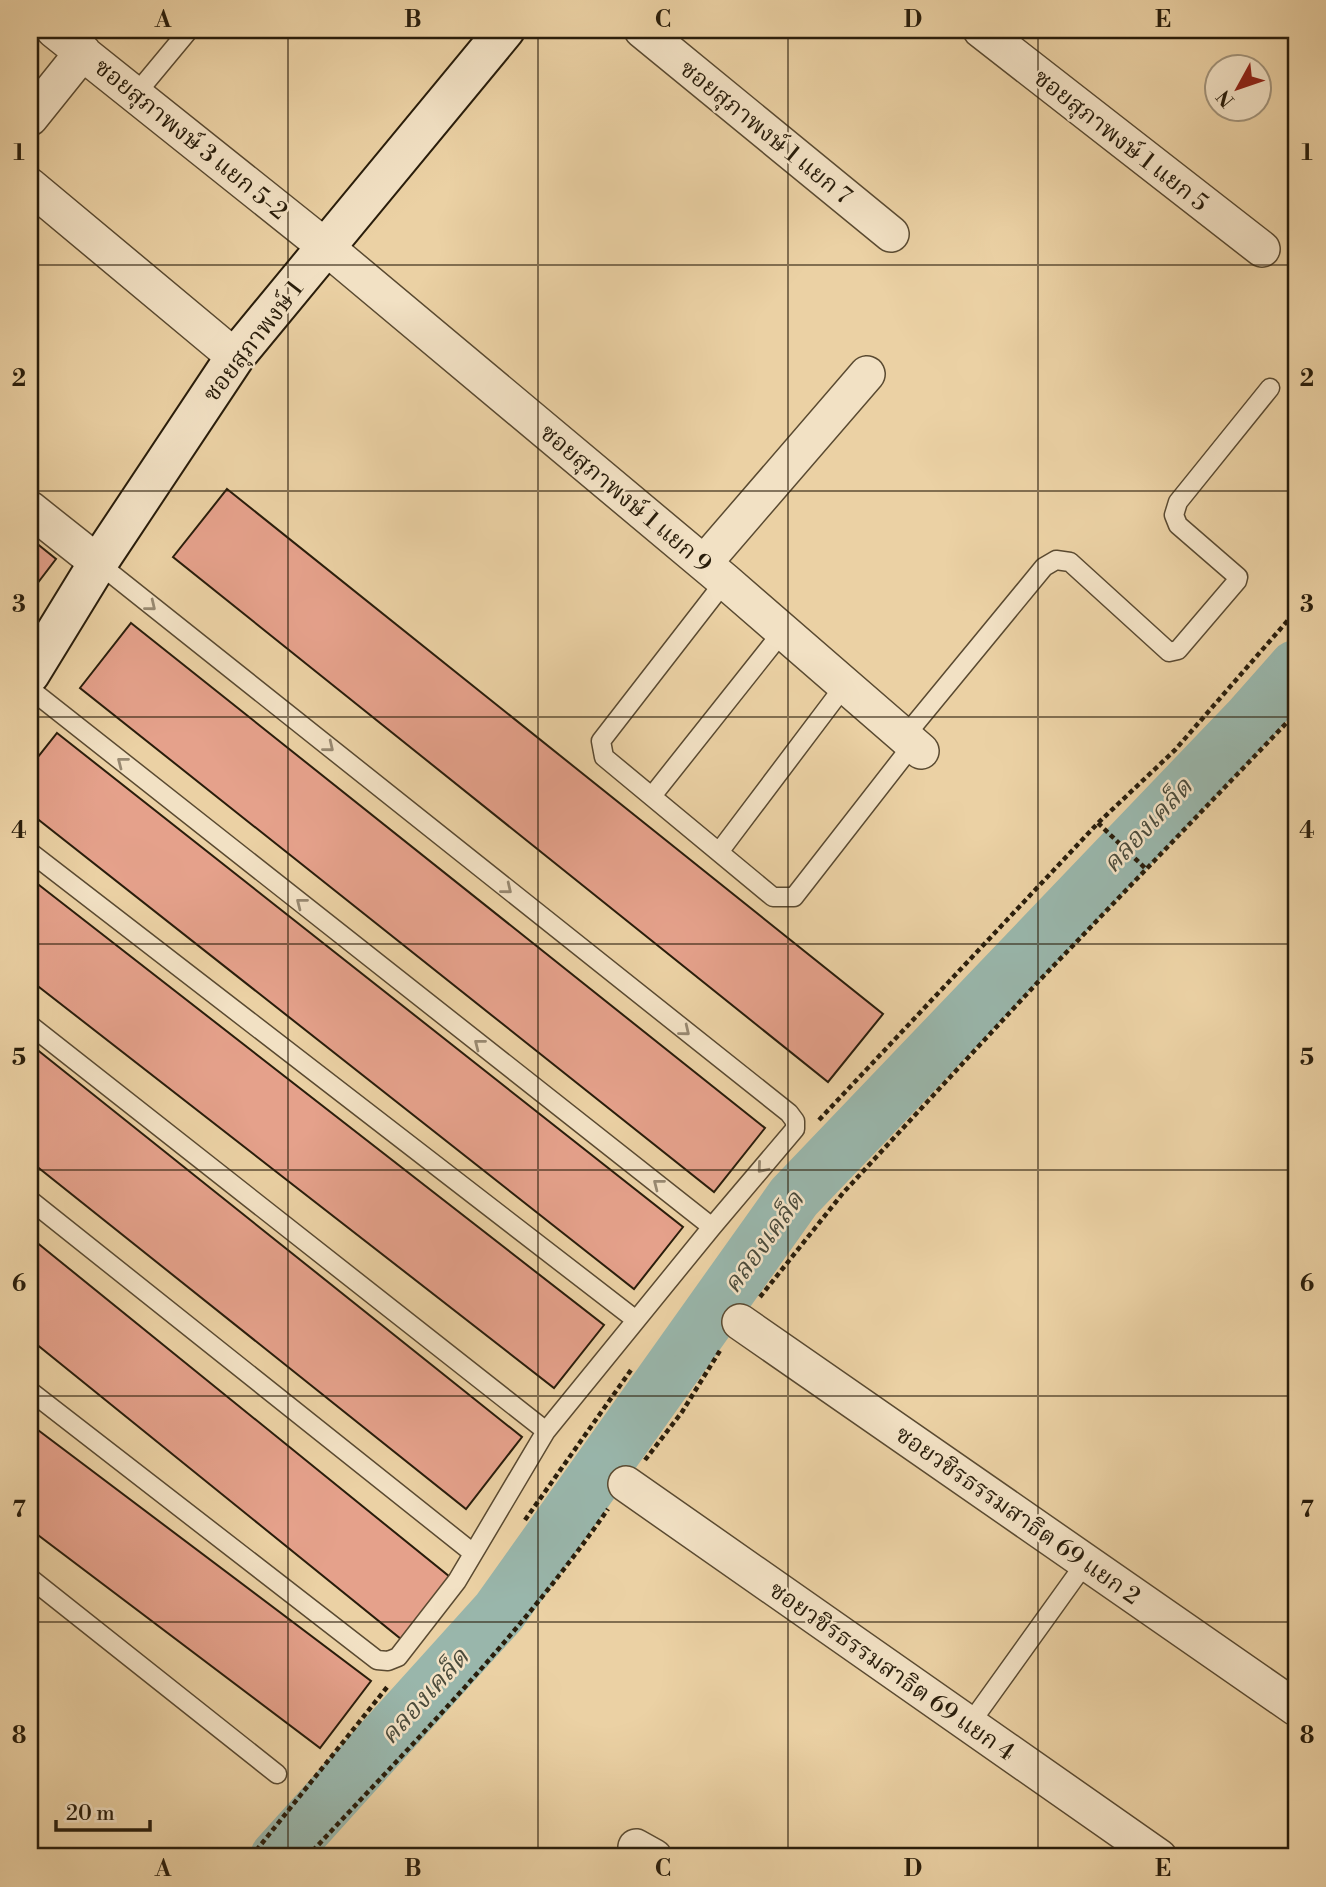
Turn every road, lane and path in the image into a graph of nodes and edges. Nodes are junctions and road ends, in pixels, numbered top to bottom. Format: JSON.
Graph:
{"nodes":[{"id":1,"x":54,"y":30,"type":"edge"},
{"id":2,"x":189,"y":30,"type":"edge"},
{"id":3,"x":505,"y":30,"type":"edge"},
{"id":4,"x":642,"y":30,"type":"edge"},
{"id":5,"x":981,"y":30,"type":"edge"},
{"id":6,"x":83,"y":52,"type":"junction"},
{"id":7,"x":135,"y":95,"type":"junction"},
{"id":8,"x":30,"y":118,"type":"edge"},
{"id":9,"x":30,"y":186,"type":"edge"},
{"id":10,"x":891,"y":234,"type":"dead end"},
{"id":11,"x":327,"y":248,"type":"junction"},
{"id":12,"x":1262,"y":249,"type":"dead end"},
{"id":13,"x":235,"y":358,"type":"junction"},
{"id":14,"x":867,"y":374,"type":"dead end"},
{"id":15,"x":1270,"y":388,"type":"dead end"},
{"id":16,"x":30,"y":509,"type":"edge"},
{"id":17,"x":98,"y":563,"type":"junction"},
{"id":18,"x":714,"y":572,"type":"junction"},
{"id":19,"x":1296,"y":611,"type":"edge"},
{"id":20,"x":783,"y":631,"type":"junction"},
{"id":21,"x":30,"y":674,"type":"edge"},
{"id":22,"x":845,"y":685,"type":"junction"},
{"id":23,"x":30,"y":689,"type":"edge"},
{"id":24,"x":1296,"y":713,"type":"edge"},
{"id":25,"x":913,"y":743,"type":"junction"},
{"id":26,"x":652,"y":796,"type":"junction"},
{"id":27,"x":1098,"y":823,"type":"junction"},
{"id":28,"x":30,"y":852,"type":"edge"},
{"id":29,"x":719,"y":852,"type":"junction"},
{"id":30,"x":1146,"y":869,"type":"junction"},
{"id":31,"x":30,"y":1024,"type":"edge"},
{"id":32,"x":811,"y":1129,"type":"dead end"},
{"id":33,"x":30,"y":1200,"type":"edge"},
{"id":34,"x":712,"y":1227,"type":"junction"},
{"id":35,"x":636,"y":1320,"type":"junction"},
{"id":36,"x":740,"y":1322,"type":"junction"},
{"id":37,"x":634,"y":1366,"type":"dead end"},
{"id":38,"x":30,"y":1391,"type":"edge"},
{"id":39,"x":546,"y":1431,"type":"junction"},
{"id":40,"x":626,"y":1484,"type":"junction"},
{"id":41,"x":520,"y":1526,"type":"dead end"},
{"id":42,"x":473,"y":1553,"type":"junction"},
{"id":43,"x":1086,"y":1562,"type":"junction"},
{"id":44,"x":30,"y":1578,"type":"edge"},
{"id":45,"x":396,"y":1676,"type":"dead end"},
{"id":46,"x":1296,"y":1708,"type":"edge"},
{"id":47,"x":969,"y":1725,"type":"junction"},
{"id":48,"x":277,"y":1774,"type":"dead end"},
{"id":49,"x":251,"y":1857,"type":"edge"},
{"id":50,"x":307,"y":1857,"type":"edge"},
{"id":51,"x":1158,"y":1857,"type":"edge"}],
"edges":[{"from":1,"to":6,"type":"street","name":"ซอยสุภาพงษ์ 3 แยก 5-2"},
{"from":2,"to":7,"type":"lane"},
{"from":3,"to":11,"type":"street","name":"ซอยสุภาพงษ์ 1"},
{"from":4,"to":10,"type":"street","name":"ซอยสุภาพงษ์ 1 แยก 7"},
{"from":5,"to":12,"type":"street","name":"ซอยสุภาพงษ์ 1 แยก 5"},
{"from":6,"to":7,"type":"street","name":"ซอยสุภาพงษ์ 3 แยก 5-2"},
{"from":6,"to":8,"type":"street"},
{"from":7,"to":11,"type":"street","name":"ซอยสุภาพงษ์ 3 แยก 5-2"},
{"from":9,"to":13,"type":"street"},
{"from":11,"to":13,"type":"street","name":"ซอยสุภาพงษ์ 1"},
{"from":11,"to":18,"type":"street","name":"ซอยสุภาพงษ์ 1 แยก 9"},
{"from":13,"to":17,"type":"street","name":"ซอยสุภาพงษ์ 1"},
{"from":14,"to":18,"type":"street"},
{"from":15,"to":25,"type":"lane"},
{"from":16,"to":17,"type":"street"},
{"from":17,"to":21,"type":"street","name":"ซอยสุภาพงษ์ 1"},
{"from":17,"to":34,"type":"lane","one_way":true},
{"from":18,"to":20,"type":"street","name":"ซอยสุภาพงษ์ 1 แยก 9"},
{"from":18,"to":26,"type":"lane"},
{"from":19,"to":27,"type":"path"},
{"from":20,"to":22,"type":"street","name":"ซอยสุภาพงษ์ 1 แยก 9"},
{"from":20,"to":26,"type":"lane"},
{"from":22,"to":25,"type":"street","name":"ซอยสุภาพงษ์ 1 แยก 9"},
{"from":22,"to":29,"type":"lane"},
{"from":34,"to":23,"type":"lane","one_way":true},
{"from":24,"to":30,"type":"path"},
{"from":25,"to":29,"type":"lane"},
{"from":26,"to":29,"type":"lane"},
{"from":27,"to":30,"type":"path"},
{"from":27,"to":32,"type":"path"},
{"from":28,"to":35,"type":"lane"},
{"from":30,"to":36,"type":"path"},
{"from":31,"to":39,"type":"lane"},
{"from":33,"to":42,"type":"lane"},
{"from":34,"to":35,"type":"lane"},
{"from":35,"to":39,"type":"lane"},
{"from":36,"to":40,"type":"path"},
{"from":36,"to":43,"type":"street","name":"ซอยวชิรธรรมสาธิต 69 แยก 2"},
{"from":37,"to":41,"type":"path"},
{"from":38,"to":42,"type":"lane"},
{"from":39,"to":42,"type":"lane"},
{"from":40,"to":47,"type":"street","name":"ซอยวชิรธรรมสาธิต 69 แยก 4"},
{"from":40,"to":50,"type":"path"},
{"from":43,"to":46,"type":"street","name":"ซอยวชิรธรรมสาธิต 69 แยก 2"},
{"from":43,"to":47,"type":"lane"},
{"from":44,"to":48,"type":"lane"},
{"from":45,"to":49,"type":"path"},
{"from":47,"to":51,"type":"street","name":"ซอยวชิรธรรมสาธิต 69 แยก 4"}]}
